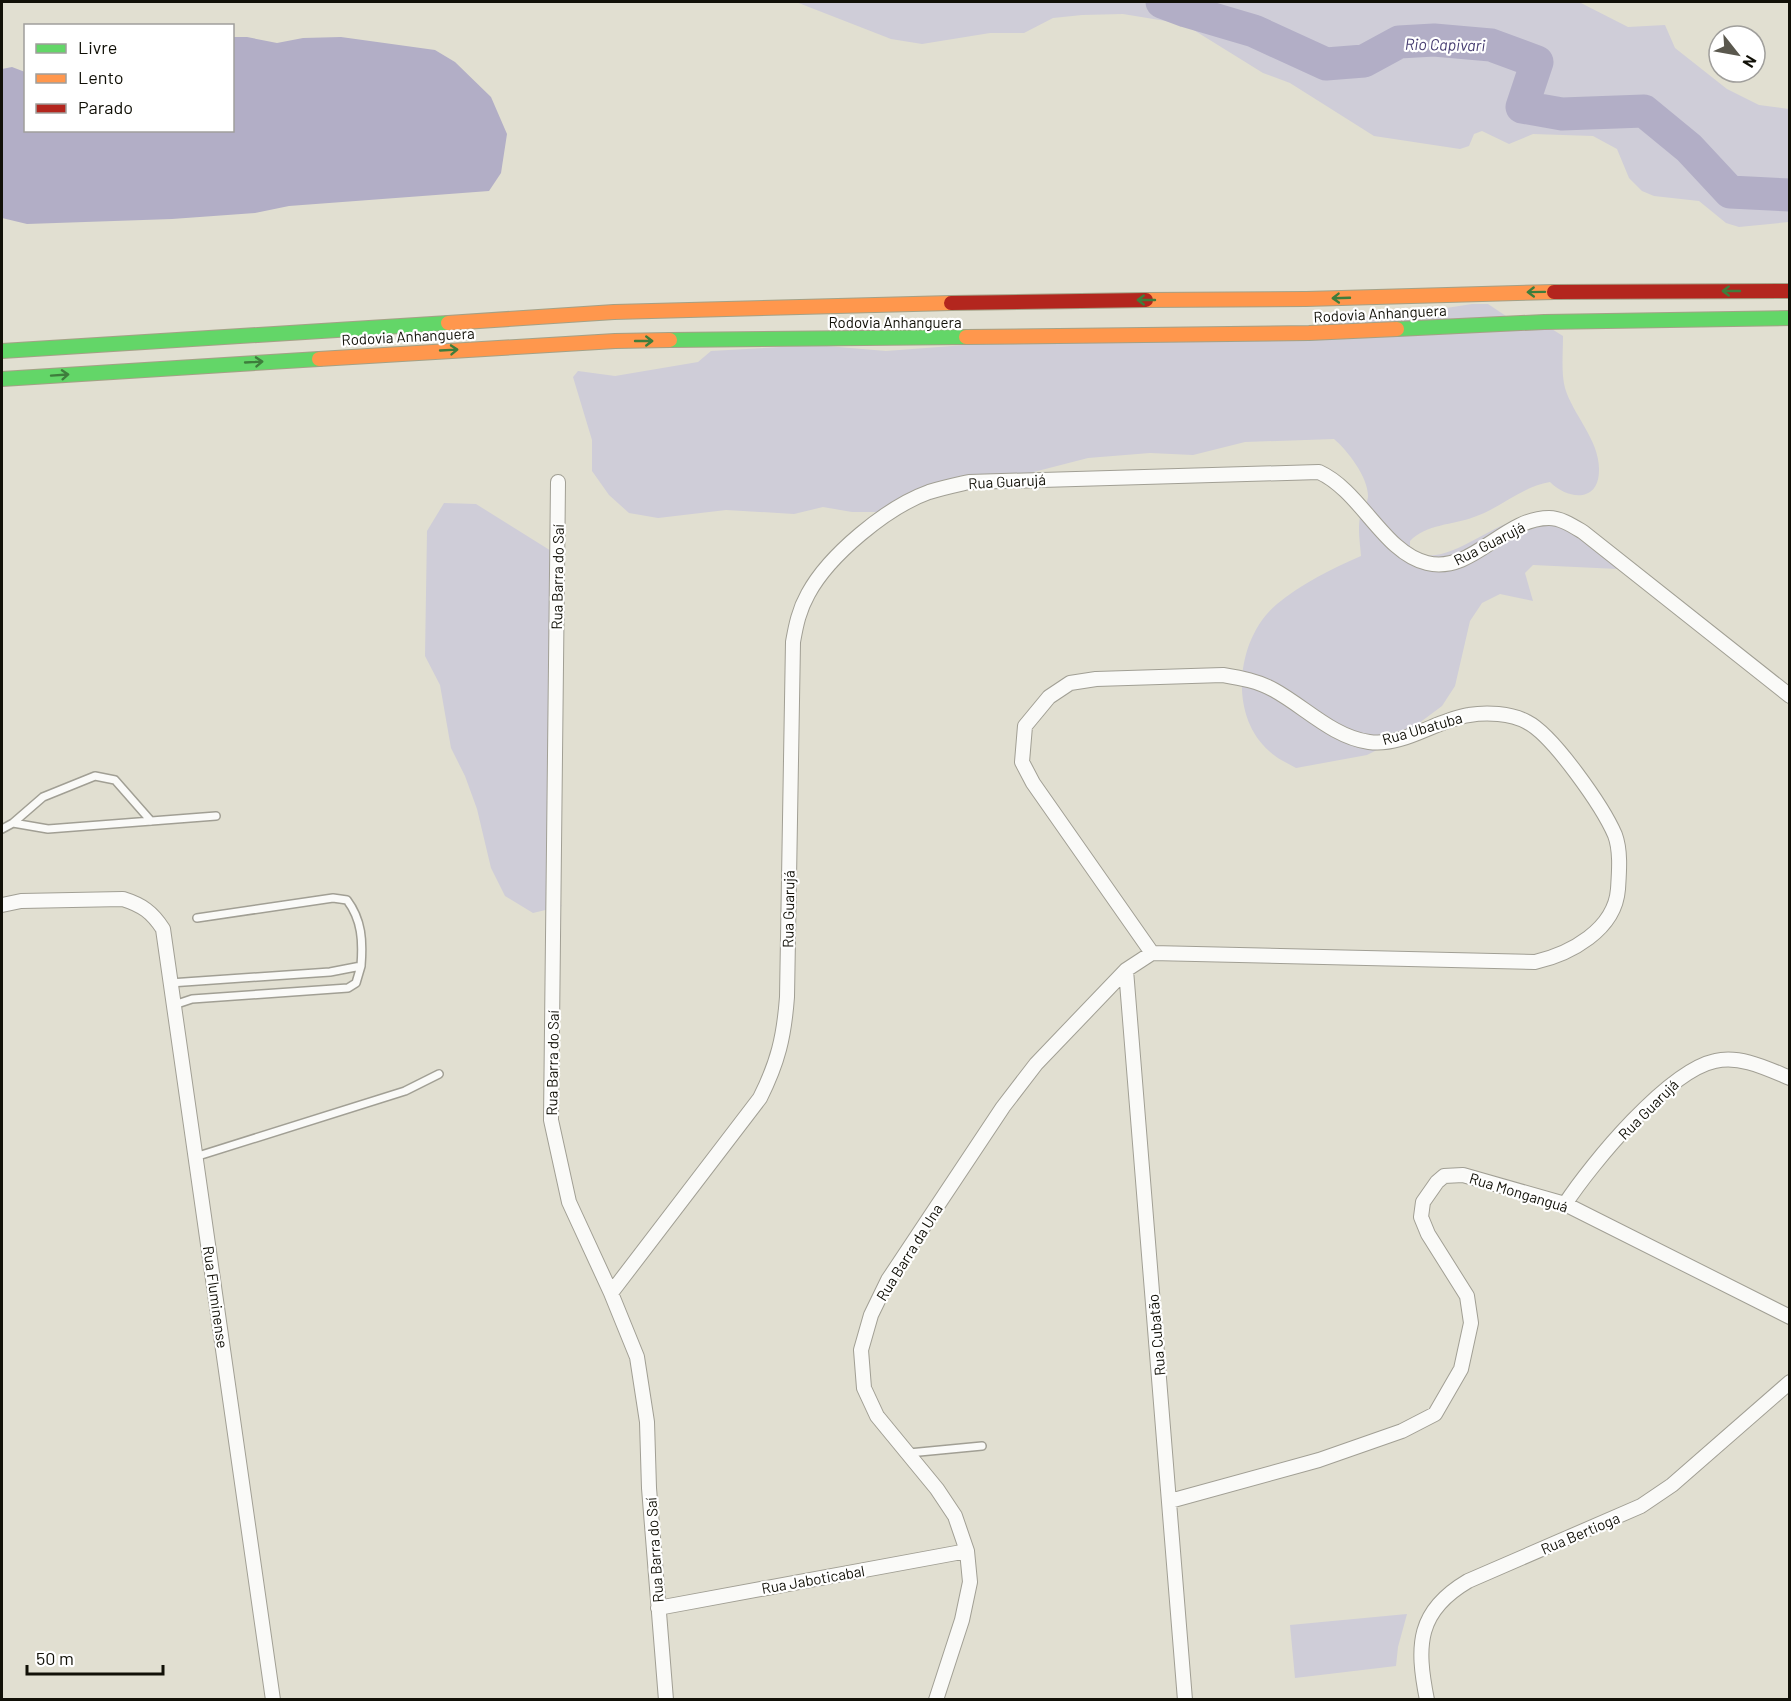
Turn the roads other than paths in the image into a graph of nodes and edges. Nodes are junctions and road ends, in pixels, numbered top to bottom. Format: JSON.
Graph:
{"nodes":[{"id":1,"x":1790,"y":291,"type":"edge"},
{"id":2,"x":1790,"y":318,"type":"edge"},
{"id":3,"x":2,"y":351,"type":"edge"},
{"id":4,"x":2,"y":379,"type":"edge"},
{"id":5,"x":558,"y":482,"type":"dead end"},
{"id":6,"x":1790,"y":696,"type":"edge"},
{"id":7,"x":216,"y":816,"type":"dead end"},
{"id":8,"x":151,"y":821,"type":"junction"},
{"id":9,"x":13,"y":823,"type":"junction"},
{"id":10,"x":2,"y":829,"type":"edge"},
{"id":11,"x":2,"y":905,"type":"edge"},
{"id":12,"x":197,"y":918,"type":"dead end"},
{"id":13,"x":1152,"y":952,"type":"junction"},
{"id":14,"x":361,"y":966,"type":"junction"},
{"id":15,"x":1126,"y":970,"type":"junction"},
{"id":16,"x":170,"y":983,"type":"junction"},
{"id":17,"x":174,"y":1005,"type":"junction"},
{"id":18,"x":439,"y":1074,"type":"dead end"},
{"id":19,"x":1790,"y":1078,"type":"edge"},
{"id":20,"x":195,"y":1157,"type":"junction"},
{"id":21,"x":1565,"y":1204,"type":"junction"},
{"id":22,"x":612,"y":1293,"type":"junction"},
{"id":23,"x":1790,"y":1317,"type":"edge"},
{"id":24,"x":1790,"y":1382,"type":"edge"},
{"id":25,"x":982,"y":1446,"type":"dead end"},
{"id":26,"x":906,"y":1454,"type":"junction"},
{"id":27,"x":1170,"y":1501,"type":"junction"},
{"id":28,"x":968,"y":1551,"type":"junction"},
{"id":29,"x":658,"y":1608,"type":"junction"},
{"id":30,"x":273,"y":1700,"type":"edge"},
{"id":31,"x":666,"y":1700,"type":"edge"},
{"id":32,"x":936,"y":1700,"type":"edge"},
{"id":33,"x":1185,"y":1700,"type":"edge"},
{"id":34,"x":1427,"y":1700,"type":"edge"}],
"edges":[{"from":1,"to":3,"type":"highway","name":"Rodovia Anhanguera","one_way":true},
{"from":4,"to":2,"type":"highway","name":"Rodovia Anhanguera","one_way":true},
{"from":5,"to":22,"type":"street","name":"Rua Barra do Saí"},
{"from":6,"to":22,"type":"street","name":"Rua Guarujá"},
{"from":7,"to":8,"type":"lane"},
{"from":8,"to":9,"type":"lane"},
{"from":8,"to":9,"type":"lane"},
{"from":9,"to":10,"type":"lane"},
{"from":11,"to":16,"type":"street","name":"Rua Fluminense"},
{"from":12,"to":14,"type":"lane"},
{"from":13,"to":13,"type":"street","name":"Rua Ubatuba"},
{"from":13,"to":15,"type":"street","name":"Rua Barra da Una"},
{"from":14,"to":16,"type":"lane"},
{"from":14,"to":17,"type":"lane"},
{"from":15,"to":26,"type":"street","name":"Rua Barra da Una"},
{"from":15,"to":27,"type":"street","name":"Rua Cubatão"},
{"from":16,"to":17,"type":"street","name":"Rua Fluminense"},
{"from":17,"to":20,"type":"street","name":"Rua Fluminense"},
{"from":18,"to":20,"type":"lane"},
{"from":19,"to":21,"type":"street","name":"Rua Guarujá"},
{"from":20,"to":30,"type":"street","name":"Rua Fluminense"},
{"from":21,"to":23,"type":"street","name":"Rua Monganguá"},
{"from":21,"to":27,"type":"street","name":"Rua Monganguá"},
{"from":22,"to":29,"type":"street","name":"Rua Barra do Saí"},
{"from":24,"to":34,"type":"street","name":"Rua Bertioga"},
{"from":25,"to":26,"type":"lane"},
{"from":26,"to":28,"type":"street","name":"Rua Barra da Una"},
{"from":27,"to":33,"type":"street","name":"Rua Cubatão"},
{"from":28,"to":29,"type":"street","name":"Rua Jaboticabal"},
{"from":28,"to":32,"type":"street","name":"Rua Barra da Una"},
{"from":29,"to":31,"type":"street","name":"Rua Barra do Saí"}]}
